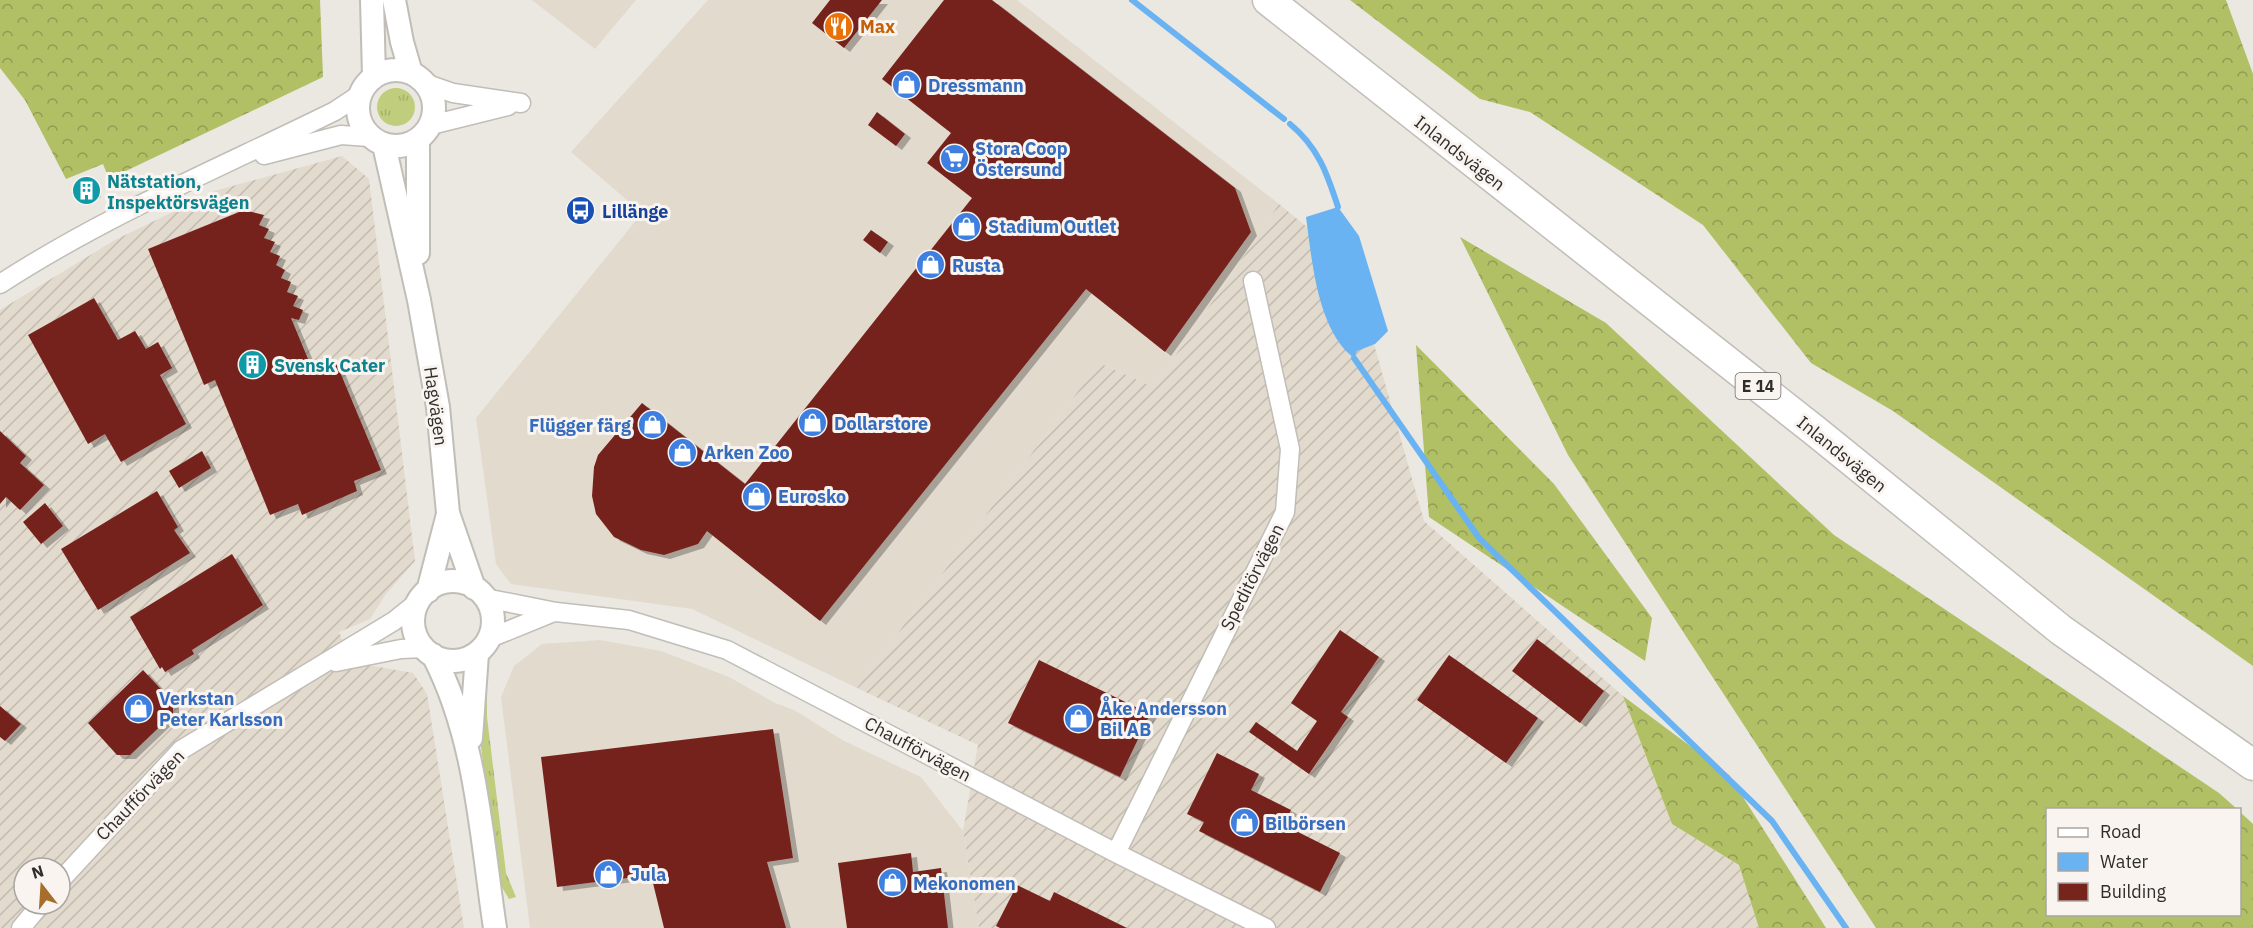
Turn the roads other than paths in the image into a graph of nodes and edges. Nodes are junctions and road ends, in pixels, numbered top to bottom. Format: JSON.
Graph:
{"nodes":[{"id":1,"x":372,"y":0,"type":"edge"},
{"id":2,"x":394,"y":0,"type":"edge"},
{"id":3,"x":1268,"y":0,"type":"edge"},
{"id":4,"x":1294,"y":0,"type":"edge"},
{"id":5,"x":374,"y":76,"type":"junction"},
{"id":6,"x":419,"y":78,"type":"junction"},
{"id":7,"x":359,"y":95,"type":"junction"},
{"id":8,"x":424,"y":132,"type":"junction"},
{"id":9,"x":377,"y":141,"type":"junction"},
{"id":10,"x":225,"y":165,"type":"junction"},
{"id":11,"x":1253,"y":281,"type":"dead end"},
{"id":12,"x":0,"y":284,"type":"edge"},
{"id":13,"x":419,"y":300,"type":"junction"},
{"id":14,"x":448,"y":513,"type":"junction"},
{"id":15,"x":479,"y":593,"type":"junction"},
{"id":16,"x":423,"y":596,"type":"junction"},
{"id":17,"x":556,"y":612,"type":"junction"},
{"id":18,"x":483,"y":646,"type":"junction"},
{"id":19,"x":429,"y":651,"type":"junction"},
{"id":20,"x":322,"y":664,"type":"junction"},
{"id":21,"x":2253,"y":746,"type":"edge"},
{"id":22,"x":470,"y":752,"type":"junction"},
{"id":23,"x":2253,"y":765,"type":"edge"},
{"id":24,"x":1116,"y":853,"type":"junction"},
{"id":25,"x":72,"y":868,"type":"edge"},
{"id":26,"x":31,"y":916,"type":"edge"},
{"id":27,"x":21,"y":928,"type":"edge"},
{"id":28,"x":495,"y":928,"type":"edge"},
{"id":29,"x":1266,"y":928,"type":"edge"}],
"edges":[{"from":1,"to":5,"type":"street"},
{"from":2,"to":6,"type":"street"},
{"from":3,"to":23,"type":"highway","name":"Inlandsvägen","number":"E 14"},
{"from":4,"to":21,"type":"highway","name":"Inlandsvägen","number":"E 14"},
{"from":5,"to":6,"type":"street"},
{"from":5,"to":7,"type":"street"},
{"from":6,"to":8,"type":"street"},
{"from":6,"to":8,"type":"street"},
{"from":7,"to":9,"type":"street"},
{"from":7,"to":10,"type":"street"},
{"from":8,"to":9,"type":"street"},
{"from":8,"to":13,"type":"street","name":"Hagvägen"},
{"from":9,"to":10,"type":"street"},
{"from":9,"to":13,"type":"street","name":"Hagvägen"},
{"from":10,"to":12,"type":"street"},
{"from":11,"to":24,"type":"street","name":"Speditörvägen"},
{"from":13,"to":14,"type":"street","name":"Hagvägen"},
{"from":14,"to":15,"type":"street","name":"Hagvägen"},
{"from":14,"to":16,"type":"street","name":"Hagvägen"},
{"from":15,"to":16,"type":"street"},
{"from":15,"to":17,"type":"street","name":"Chaufförvägen"},
{"from":15,"to":18,"type":"street"},
{"from":16,"to":19,"type":"street"},
{"from":16,"to":20,"type":"street","name":"Chaufförvägen"},
{"from":17,"to":18,"type":"street","name":"Chaufförvägen"},
{"from":17,"to":24,"type":"street","name":"Chaufförvägen"},
{"from":18,"to":19,"type":"street"},
{"from":18,"to":22,"type":"street"},
{"from":19,"to":20,"type":"street","name":"Chaufförvägen"},
{"from":19,"to":22,"type":"street"},
{"from":20,"to":25,"type":"street","name":"Chaufförvägen"},
{"from":22,"to":28,"type":"street"},
{"from":24,"to":29,"type":"street","name":"Chaufförvägen"},
{"from":26,"to":27,"type":"street"}]}
